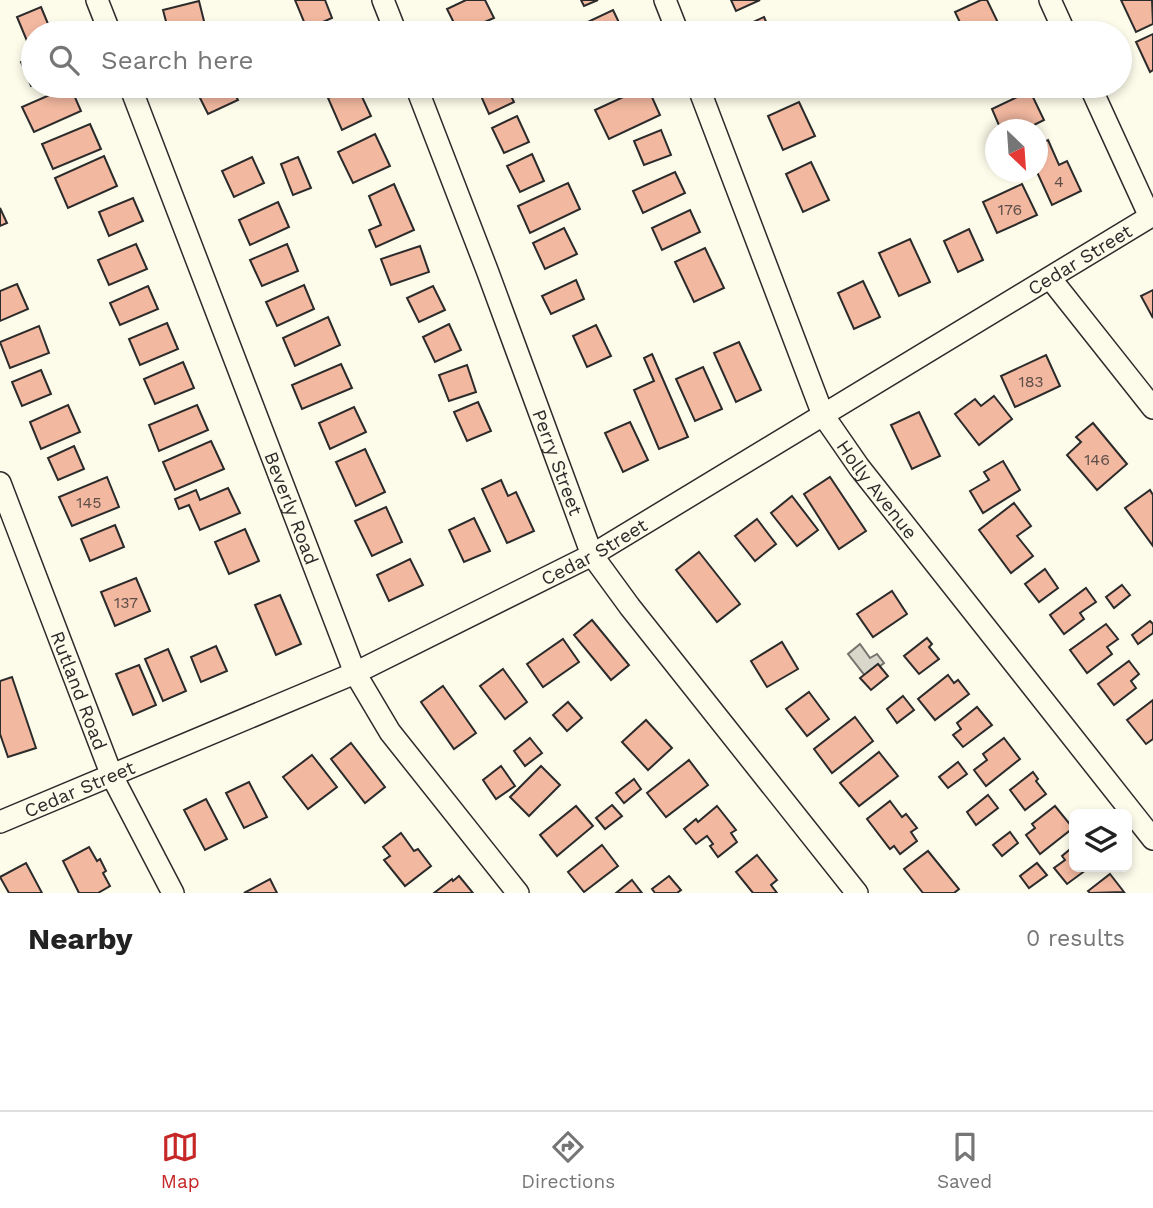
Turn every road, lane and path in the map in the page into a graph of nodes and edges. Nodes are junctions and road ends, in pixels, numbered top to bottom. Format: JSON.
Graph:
{"nodes":[{"id":1,"x":97,"y":0,"type":"edge"},
{"id":2,"x":383,"y":0,"type":"edge"},
{"id":3,"x":665,"y":0,"type":"edge"},
{"id":4,"x":1050,"y":0,"type":"edge"},
{"id":5,"x":105,"y":21,"type":"edge"},
{"id":6,"x":391,"y":21,"type":"edge"},
{"id":7,"x":673,"y":21,"type":"edge"},
{"id":8,"x":1060,"y":21,"type":"edge"},
{"id":9,"x":135,"y":98,"type":"edge"},
{"id":10,"x":421,"y":98,"type":"edge"},
{"id":11,"x":703,"y":98,"type":"edge"},
{"id":12,"x":1096,"y":98,"type":"edge"},
{"id":13,"x":1152,"y":216,"type":"edge"},
{"id":14,"x":1050,"y":278,"type":"junction"},
{"id":15,"x":1153,"y":408,"type":"edge"},
{"id":16,"x":823,"y":415,"type":"junction"},
{"id":17,"x":0,"y":483,"type":"edge"},
{"id":18,"x":593,"y":555,"type":"junction"},
{"id":19,"x":355,"y":673,"type":"junction"},
{"id":20,"x":112,"y":776,"type":"junction"},
{"id":21,"x":0,"y":822,"type":"edge"},
{"id":22,"x":1153,"y":839,"type":"edge"},
{"id":23,"x":173,"y":893,"type":"edge"},
{"id":24,"x":518,"y":893,"type":"edge"},
{"id":25,"x":857,"y":893,"type":"edge"}],
"edges":[{"from":1,"to":5,"type":"street"},
{"from":2,"to":6,"type":"street"},
{"from":3,"to":7,"type":"street"},
{"from":4,"to":8,"type":"street"},
{"from":9,"to":19,"type":"street","name":"Beverly Road"},
{"from":10,"to":18,"type":"street","name":"Perry Street"},
{"from":11,"to":16,"type":"street","name":"Holly Avenue"},
{"from":12,"to":13,"type":"street"},
{"from":13,"to":14,"type":"street","name":"Cedar Street"},
{"from":14,"to":15,"type":"street"},
{"from":14,"to":16,"type":"street","name":"Cedar Street"},
{"from":16,"to":18,"type":"street","name":"Cedar Street"},
{"from":16,"to":22,"type":"street","name":"Holly Avenue"},
{"from":17,"to":20,"type":"street","name":"Rutland Road"},
{"from":18,"to":19,"type":"street","name":"Cedar Street"},
{"from":18,"to":25,"type":"street","name":"Perry Street"},
{"from":19,"to":20,"type":"street","name":"Cedar Street"},
{"from":19,"to":24,"type":"street","name":"Beverly Road"},
{"from":20,"to":21,"type":"street","name":"Cedar Street"},
{"from":20,"to":23,"type":"street","name":"Rutland Road"}]}
